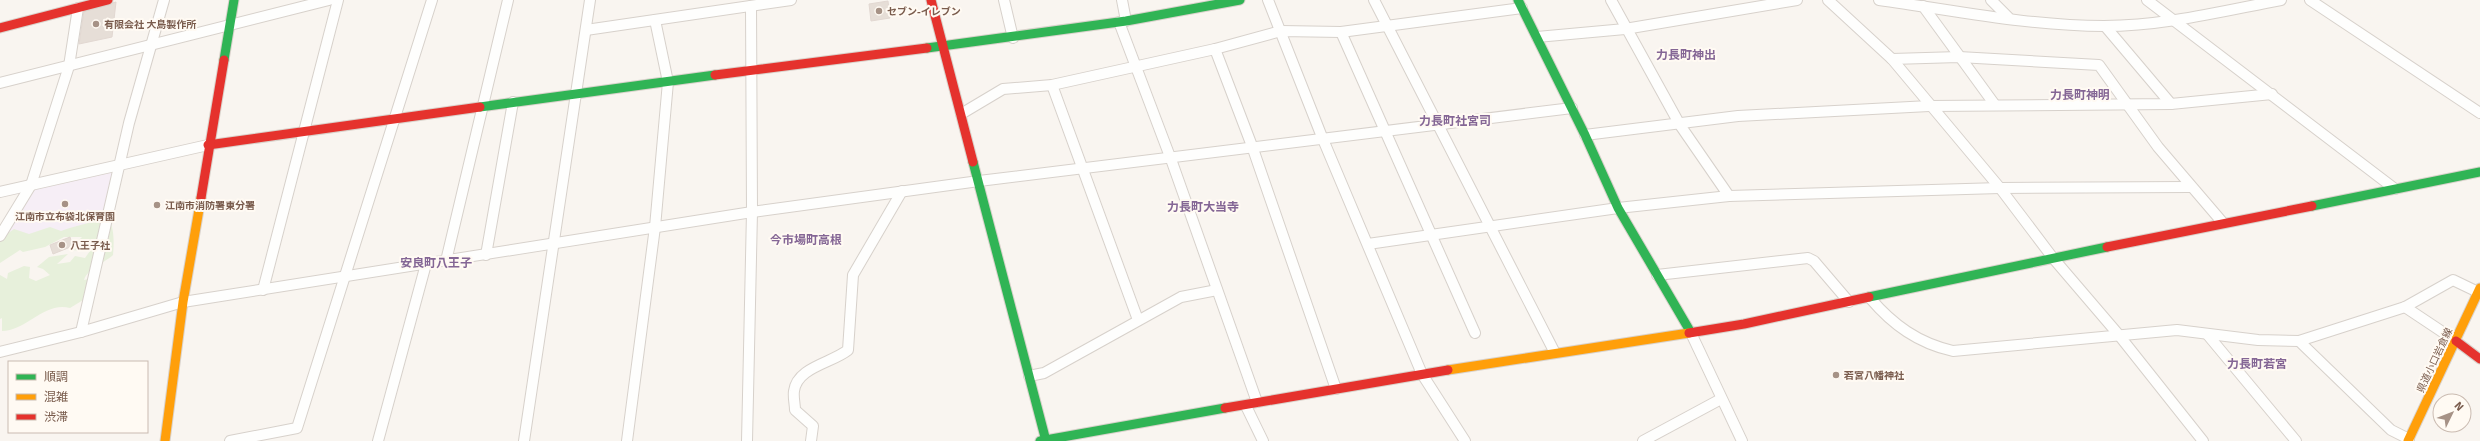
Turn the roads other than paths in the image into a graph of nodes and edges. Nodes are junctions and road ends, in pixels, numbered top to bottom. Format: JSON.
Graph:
{"nodes":[{"id":1,"x":108,"y":0,"type":"edge"},
{"id":2,"x":164,"y":0,"type":"edge"},
{"id":3,"x":234,"y":0,"type":"edge"},
{"id":4,"x":329,"y":0,"type":"edge"},
{"id":5,"x":338,"y":0,"type":"edge"},
{"id":6,"x":432,"y":0,"type":"edge"},
{"id":7,"x":508,"y":0,"type":"edge"},
{"id":8,"x":590,"y":0,"type":"edge"},
{"id":9,"x":791,"y":0,"type":"edge"},
{"id":10,"x":931,"y":0,"type":"edge"},
{"id":11,"x":1004,"y":0,"type":"edge"},
{"id":12,"x":1122,"y":0,"type":"edge"},
{"id":13,"x":1240,"y":0,"type":"edge"},
{"id":14,"x":1268,"y":0,"type":"edge"},
{"id":15,"x":1374,"y":0,"type":"edge"},
{"id":16,"x":1611,"y":0,"type":"edge"},
{"id":17,"x":1797,"y":0,"type":"edge"},
{"id":18,"x":1828,"y":0,"type":"edge"},
{"id":19,"x":1879,"y":0,"type":"edge"},
{"id":20,"x":1991,"y":0,"type":"edge"},
{"id":21,"x":2147,"y":0,"type":"edge"},
{"id":22,"x":2281,"y":0,"type":"edge"},
{"id":23,"x":2310,"y":0,"type":"edge"},
{"id":24,"x":1520,"y":4,"type":"edge"},
{"id":25,"x":751,"y":6,"type":"junction"},
{"id":26,"x":1923,"y":6,"type":"junction"},
{"id":27,"x":78,"y":8,"type":"junction"},
{"id":28,"x":2008,"y":17,"type":"junction"},
{"id":29,"x":655,"y":20,"type":"junction"},
{"id":30,"x":2173,"y":20,"type":"junction"},
{"id":31,"x":1122,"y":21,"type":"junction"},
{"id":32,"x":230,"y":25,"type":"junction"},
{"id":33,"x":1387,"y":26,"type":"junction"},
{"id":34,"x":2105,"y":26,"type":"junction"},
{"id":35,"x":0,"y":28,"type":"edge"},
{"id":36,"x":1625,"y":29,"type":"junction"},
{"id":37,"x":586,"y":30,"type":"junction"},
{"id":38,"x":1281,"y":32,"type":"junction"},
{"id":39,"x":1341,"y":32,"type":"junction"},
{"id":40,"x":1013,"y":38,"type":"junction"},
{"id":41,"x":1537,"y":38,"type":"junction"},
{"id":42,"x":149,"y":45,"type":"junction"},
{"id":43,"x":943,"y":46,"type":"junction"},
{"id":44,"x":1215,"y":49,"type":"junction"},
{"id":45,"x":1959,"y":58,"type":"junction"},
{"id":46,"x":1892,"y":59,"type":"junction"},
{"id":47,"x":1136,"y":65,"type":"junction"},
{"id":48,"x":69,"y":66,"type":"junction"},
{"id":49,"x":750,"y":70,"type":"junction"},
{"id":50,"x":668,"y":82,"type":"junction"},
{"id":51,"x":0,"y":83,"type":"edge"},
{"id":52,"x":1052,"y":85,"type":"junction"},
{"id":53,"x":578,"y":93,"type":"junction"},
{"id":54,"x":2272,"y":94,"type":"junction"},
{"id":55,"x":513,"y":102,"type":"junction"},
{"id":56,"x":2124,"y":104,"type":"junction"},
{"id":57,"x":2171,"y":104,"type":"junction"},
{"id":58,"x":1995,"y":105,"type":"junction"},
{"id":59,"x":483,"y":106,"type":"junction"},
{"id":60,"x":1929,"y":106,"type":"junction"},
{"id":61,"x":1572,"y":108,"type":"junction"},
{"id":62,"x":2480,"y":113,"type":"edge"},
{"id":63,"x":961,"y":114,"type":"junction"},
{"id":64,"x":396,"y":118,"type":"junction"},
{"id":65,"x":1680,"y":124,"type":"junction"},
{"id":66,"x":1438,"y":125,"type":"junction"},
{"id":67,"x":304,"y":130,"type":"junction"},
{"id":68,"x":1385,"y":131,"type":"junction"},
{"id":69,"x":1585,"y":135,"type":"junction"},
{"id":70,"x":1322,"y":139,"type":"junction"},
{"id":71,"x":208,"y":145,"type":"junction"},
{"id":72,"x":1252,"y":146,"type":"junction"},
{"id":73,"x":1170,"y":157,"type":"junction"},
{"id":74,"x":120,"y":165,"type":"junction"},
{"id":75,"x":1083,"y":168,"type":"junction"},
{"id":76,"x":2480,"y":172,"type":"edge"},
{"id":77,"x":979,"y":181,"type":"junction"},
{"id":78,"x":31,"y":185,"type":"junction"},
{"id":79,"x":2190,"y":187,"type":"junction"},
{"id":80,"x":2000,"y":188,"type":"junction"},
{"id":81,"x":2395,"y":189,"type":"junction"},
{"id":82,"x":902,"y":190,"type":"junction"},
{"id":83,"x":0,"y":192,"type":"edge"},
{"id":84,"x":1729,"y":196,"type":"junction"},
{"id":85,"x":1618,"y":208,"type":"junction"},
{"id":86,"x":752,"y":212,"type":"junction"},
{"id":87,"x":2223,"y":224,"type":"junction"},
{"id":88,"x":1491,"y":226,"type":"junction"},
{"id":89,"x":655,"y":227,"type":"junction"},
{"id":90,"x":1431,"y":235,"type":"junction"},
{"id":91,"x":0,"y":236,"type":"edge"},
{"id":92,"x":554,"y":244,"type":"junction"},
{"id":93,"x":1368,"y":244,"type":"junction"},
{"id":94,"x":486,"y":255,"type":"junction"},
{"id":95,"x":2053,"y":258,"type":"junction"},
{"id":96,"x":446,"y":261,"type":"junction"},
{"id":97,"x":426,"y":264,"type":"junction"},
{"id":98,"x":1657,"y":275,"type":"junction"},
{"id":99,"x":346,"y":277,"type":"junction"},
{"id":100,"x":263,"y":290,"type":"junction"},
{"id":101,"x":1217,"y":290,"type":"junction"},
{"id":102,"x":2479,"y":290,"type":"edge"},
{"id":103,"x":1870,"y":298,"type":"junction"},
{"id":104,"x":183,"y":302,"type":"junction"},
{"id":105,"x":1849,"y":302,"type":"junction"},
{"id":106,"x":2405,"y":307,"type":"junction"},
{"id":107,"x":1138,"y":320,"type":"junction"},
{"id":108,"x":1690,"y":331,"type":"junction"},
{"id":109,"x":81,"y":332,"type":"junction"},
{"id":110,"x":1475,"y":333,"type":"dead end"},
{"id":111,"x":2118,"y":334,"type":"junction"},
{"id":112,"x":2207,"y":334,"type":"junction"},
{"id":113,"x":2299,"y":341,"type":"junction"},
{"id":114,"x":2456,"y":341,"type":"junction"},
{"id":115,"x":0,"y":352,"type":"edge"},
{"id":116,"x":1555,"y":353,"type":"junction"},
{"id":117,"x":2480,"y":359,"type":"edge"},
{"id":118,"x":1422,"y":374,"type":"junction"},
{"id":119,"x":1029,"y":376,"type":"junction"},
{"id":120,"x":1336,"y":389,"type":"junction"},
{"id":121,"x":1721,"y":399,"type":"junction"},
{"id":122,"x":1257,"y":402,"type":"junction"},
{"id":123,"x":1246,"y":406,"type":"junction"},
{"id":124,"x":2408,"y":440,"type":"edge"},
{"id":125,"x":165,"y":441,"type":"edge"},
{"id":126,"x":230,"y":441,"type":"edge"},
{"id":127,"x":378,"y":441,"type":"edge"},
{"id":128,"x":524,"y":441,"type":"edge"},
{"id":129,"x":627,"y":441,"type":"edge"},
{"id":130,"x":747,"y":441,"type":"edge"},
{"id":131,"x":811,"y":441,"type":"edge"},
{"id":132,"x":1044,"y":441,"type":"edge"},
{"id":133,"x":1263,"y":441,"type":"edge"},
{"id":134,"x":1464,"y":441,"type":"edge"},
{"id":135,"x":1643,"y":441,"type":"edge"},
{"id":136,"x":1742,"y":441,"type":"edge"},
{"id":137,"x":2203,"y":441,"type":"edge"},
{"id":138,"x":2296,"y":441,"type":"edge"}],
"edges":[{"from":1,"to":27,"type":"street"},
{"from":2,"to":42,"type":"street"},
{"from":3,"to":32,"type":"street"},
{"from":4,"to":32,"type":"street"},
{"from":5,"to":67,"type":"street"},
{"from":6,"to":64,"type":"street"},
{"from":7,"to":59,"type":"street"},
{"from":8,"to":37,"type":"street"},
{"from":9,"to":25,"type":"street"},
{"from":10,"to":43,"type":"street"},
{"from":11,"to":40,"type":"street"},
{"from":12,"to":31,"type":"street"},
{"from":13,"to":31,"type":"street"},
{"from":14,"to":38,"type":"street"},
{"from":15,"to":33,"type":"street"},
{"from":16,"to":36,"type":"street"},
{"from":17,"to":36,"type":"street"},
{"from":18,"to":46,"type":"street"},
{"from":19,"to":26,"type":"street"},
{"from":20,"to":28,"type":"street"},
{"from":21,"to":30,"type":"street"},
{"from":22,"to":30,"type":"street"},
{"from":23,"to":62,"type":"street"},
{"from":24,"to":33,"type":"street"},
{"from":24,"to":41,"type":"street"},
{"from":25,"to":29,"type":"street"},
{"from":25,"to":49,"type":"street"},
{"from":26,"to":28,"type":"street"},
{"from":26,"to":45,"type":"street"},
{"from":27,"to":35,"type":"street"},
{"from":27,"to":48,"type":"street"},
{"from":28,"to":34,"type":"street"},
{"from":29,"to":37,"type":"street"},
{"from":29,"to":50,"type":"street"},
{"from":30,"to":34,"type":"street"},
{"from":30,"to":54,"type":"street"},
{"from":31,"to":40,"type":"street"},
{"from":31,"to":47,"type":"street"},
{"from":32,"to":42,"type":"street"},
{"from":32,"to":71,"type":"street"},
{"from":33,"to":39,"type":"street"},
{"from":33,"to":66,"type":"street"},
{"from":34,"to":57,"type":"street"},
{"from":36,"to":41,"type":"street"},
{"from":36,"to":65,"type":"street"},
{"from":37,"to":53,"type":"street"},
{"from":38,"to":39,"type":"street"},
{"from":38,"to":44,"type":"street"},
{"from":38,"to":70,"type":"street"},
{"from":39,"to":68,"type":"street"},
{"from":40,"to":43,"type":"street"},
{"from":41,"to":61,"type":"street"},
{"from":42,"to":48,"type":"street"},
{"from":42,"to":74,"type":"street"},
{"from":43,"to":49,"type":"street"},
{"from":43,"to":63,"type":"street"},
{"from":44,"to":47,"type":"street"},
{"from":44,"to":72,"type":"street"},
{"from":45,"to":46,"type":"street"},
{"from":45,"to":56,"type":"street"},
{"from":45,"to":58,"type":"street"},
{"from":46,"to":60,"type":"street"},
{"from":47,"to":52,"type":"street"},
{"from":47,"to":73,"type":"street"},
{"from":48,"to":51,"type":"street"},
{"from":48,"to":78,"type":"street"},
{"from":49,"to":50,"type":"street"},
{"from":49,"to":86,"type":"street"},
{"from":50,"to":53,"type":"street"},
{"from":50,"to":89,"type":"street"},
{"from":52,"to":63,"type":"street"},
{"from":52,"to":75,"type":"street"},
{"from":53,"to":55,"type":"street"},
{"from":53,"to":92,"type":"street"},
{"from":54,"to":57,"type":"street"},
{"from":54,"to":81,"type":"street"},
{"from":55,"to":59,"type":"street"},
{"from":55,"to":94,"type":"street"},
{"from":56,"to":57,"type":"street"},
{"from":56,"to":58,"type":"street"},
{"from":56,"to":79,"type":"street"},
{"from":58,"to":60,"type":"street"},
{"from":59,"to":64,"type":"street"},
{"from":59,"to":96,"type":"street"},
{"from":60,"to":65,"type":"street"},
{"from":60,"to":80,"type":"street"},
{"from":61,"to":66,"type":"street"},
{"from":61,"to":69,"type":"street"},
{"from":63,"to":77,"type":"street"},
{"from":64,"to":67,"type":"street"},
{"from":64,"to":99,"type":"street"},
{"from":65,"to":69,"type":"street"},
{"from":65,"to":84,"type":"street"},
{"from":66,"to":68,"type":"street"},
{"from":66,"to":88,"type":"street"},
{"from":67,"to":71,"type":"street"},
{"from":67,"to":100,"type":"street"},
{"from":68,"to":70,"type":"street"},
{"from":68,"to":90,"type":"street"},
{"from":69,"to":85,"type":"street"},
{"from":70,"to":72,"type":"street"},
{"from":70,"to":93,"type":"street"},
{"from":71,"to":74,"type":"street"},
{"from":71,"to":104,"type":"street"},
{"from":72,"to":73,"type":"street"},
{"from":72,"to":120,"type":"street"},
{"from":73,"to":75,"type":"street"},
{"from":73,"to":101,"type":"street"},
{"from":74,"to":78,"type":"street"},
{"from":74,"to":109,"type":"street"},
{"from":75,"to":77,"type":"street"},
{"from":75,"to":107,"type":"street"},
{"from":76,"to":81,"type":"street"},
{"from":77,"to":82,"type":"street"},
{"from":77,"to":119,"type":"street"},
{"from":78,"to":83,"type":"street"},
{"from":78,"to":91,"type":"street"},
{"from":79,"to":80,"type":"street"},
{"from":79,"to":87,"type":"street"},
{"from":80,"to":84,"type":"street"},
{"from":80,"to":95,"type":"street"},
{"from":81,"to":87,"type":"street"},
{"from":82,"to":86,"type":"street"},
{"from":82,"to":131,"type":"street"},
{"from":84,"to":85,"type":"street"},
{"from":85,"to":88,"type":"street"},
{"from":85,"to":98,"type":"street"},
{"from":86,"to":89,"type":"street"},
{"from":86,"to":130,"type":"street"},
{"from":87,"to":95,"type":"street"},
{"from":88,"to":90,"type":"street"},
{"from":88,"to":116,"type":"street"},
{"from":89,"to":92,"type":"street"},
{"from":89,"to":129,"type":"street"},
{"from":90,"to":93,"type":"street"},
{"from":90,"to":110,"type":"street"},
{"from":92,"to":94,"type":"street"},
{"from":92,"to":128,"type":"street"},
{"from":93,"to":118,"type":"street"},
{"from":94,"to":96,"type":"street"},
{"from":95,"to":103,"type":"street"},
{"from":95,"to":111,"type":"street"},
{"from":96,"to":97,"type":"street"},
{"from":97,"to":99,"type":"street"},
{"from":97,"to":127,"type":"street"},
{"from":98,"to":105,"type":"street"},
{"from":98,"to":108,"type":"street"},
{"from":99,"to":100,"type":"street"},
{"from":99,"to":126,"type":"street"},
{"from":100,"to":104,"type":"street"},
{"from":101,"to":107,"type":"street"},
{"from":101,"to":122,"type":"street"},
{"from":102,"to":106,"type":"street"},
{"from":102,"to":114,"type":"street","name":"県道小口岩倉線"},
{"from":103,"to":105,"type":"street"},
{"from":103,"to":111,"type":"street"},
{"from":104,"to":109,"type":"street"},
{"from":104,"to":125,"type":"street"},
{"from":105,"to":108,"type":"street"},
{"from":106,"to":113,"type":"street"},
{"from":106,"to":114,"type":"street"},
{"from":107,"to":119,"type":"street"},
{"from":108,"to":116,"type":"street"},
{"from":108,"to":121,"type":"street"},
{"from":109,"to":115,"type":"street"},
{"from":111,"to":112,"type":"street"},
{"from":111,"to":137,"type":"street"},
{"from":112,"to":113,"type":"street"},
{"from":112,"to":138,"type":"street"},
{"from":113,"to":124,"type":"street"},
{"from":114,"to":117,"type":"street"},
{"from":114,"to":124,"type":"street","name":"県道小口岩倉線"},
{"from":116,"to":118,"type":"street"},
{"from":118,"to":120,"type":"street"},
{"from":118,"to":134,"type":"street"},
{"from":119,"to":132,"type":"street"},
{"from":120,"to":122,"type":"street"},
{"from":121,"to":135,"type":"street"},
{"from":121,"to":136,"type":"street"},
{"from":122,"to":123,"type":"street"},
{"from":123,"to":132,"type":"street"},
{"from":123,"to":133,"type":"street"}]}
